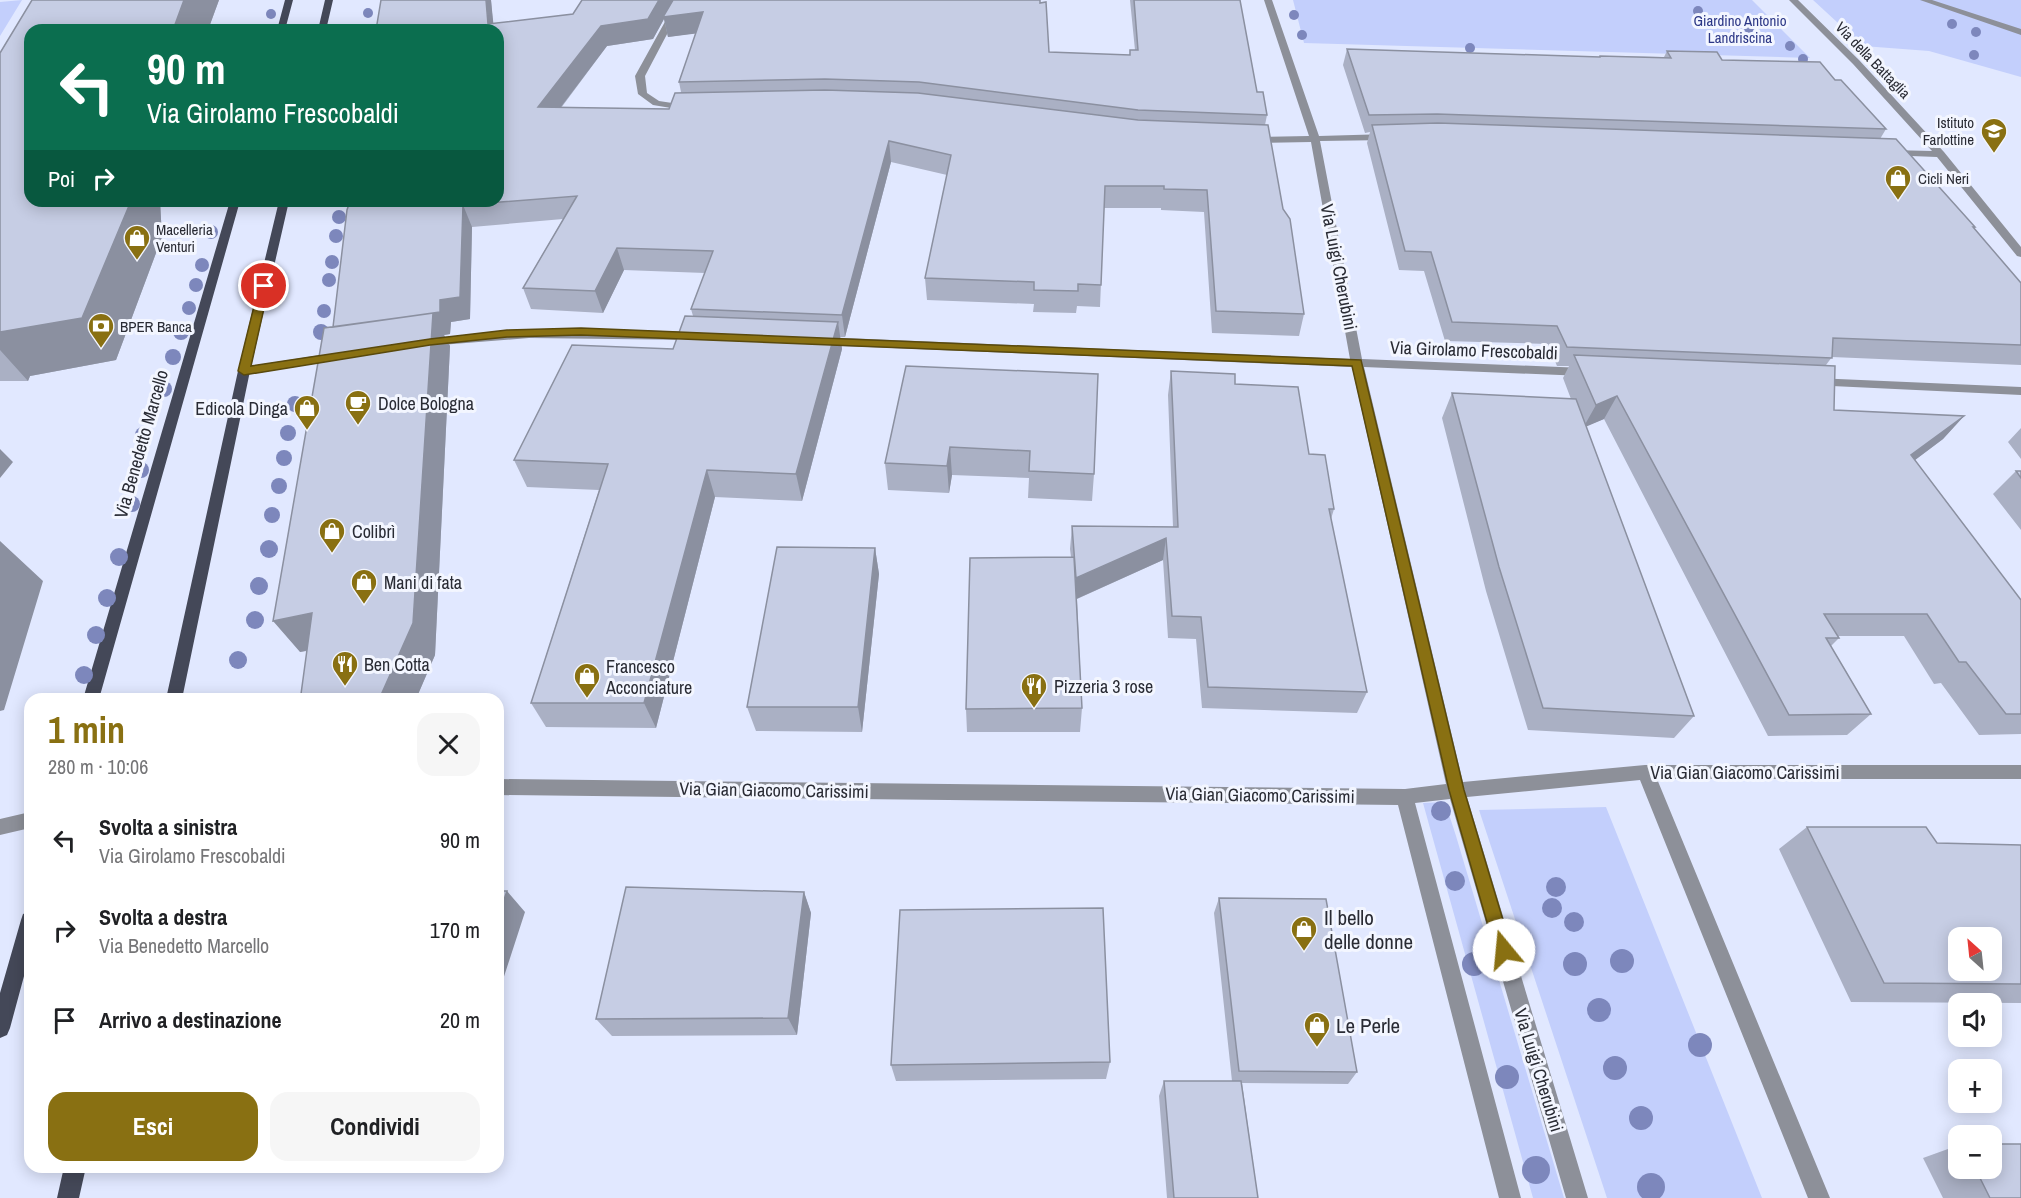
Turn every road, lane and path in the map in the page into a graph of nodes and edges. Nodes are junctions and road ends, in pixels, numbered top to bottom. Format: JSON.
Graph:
{"nodes":[{"id":1,"x":290,"y":0,"type":"edge"},
{"id":2,"x":329,"y":0,"type":"edge"},
{"id":3,"x":681,"y":0,"type":"edge"},
{"id":4,"x":1268,"y":0,"type":"edge"},
{"id":5,"x":1793,"y":0,"type":"edge"},
{"id":6,"x":1924,"y":0,"type":"edge"},
{"id":7,"x":283,"y":24,"type":"edge"},
{"id":8,"x":323,"y":24,"type":"edge"},
{"id":9,"x":2021,"y":32,"type":"edge"},
{"id":10,"x":702,"y":108,"type":"edge"},
{"id":11,"x":1397,"y":137,"type":"edge"},
{"id":12,"x":1315,"y":139,"type":"junction"},
{"id":13,"x":1237,"y":140,"type":"edge"},
{"id":14,"x":1882,"y":152,"type":"edge"},
{"id":15,"x":1940,"y":154,"type":"junction"},
{"id":16,"x":233,"y":207,"type":"edge"},
{"id":17,"x":283,"y":207,"type":"edge"},
{"id":18,"x":2021,"y":254,"type":"edge"},
{"id":19,"x":713,"y":337,"type":"edge"},
{"id":20,"x":808,"y":341,"type":"edge"},
{"id":21,"x":418,"y":344,"type":"edge"},
{"id":22,"x":351,"y":354,"type":"edge"},
{"id":23,"x":1357,"y":363,"type":"junction"},
{"id":24,"x":244,"y":371,"type":"junction"},
{"id":25,"x":1594,"y":373,"type":"edge"},
{"id":26,"x":1796,"y":381,"type":"edge"},
{"id":27,"x":2021,"y":391,"type":"edge"},
{"id":28,"x":93,"y":693,"type":"edge"},
{"id":29,"x":175,"y":693,"type":"edge"},
{"id":30,"x":1645,"y":772,"type":"junction"},
{"id":31,"x":2021,"y":772,"type":"edge"},
{"id":32,"x":504,"y":788,"type":"edge"},
{"id":33,"x":1456,"y":790,"type":"junction"},
{"id":34,"x":1406,"y":797,"type":"junction"},
{"id":35,"x":24,"y":821,"type":"edge"},
{"id":36,"x":0,"y":827,"type":"edge"},
{"id":37,"x":24,"y":942,"type":"edge"},
{"id":38,"x":0,"y":1028,"type":"edge"},
{"id":39,"x":74,"y":1173,"type":"edge"},
{"id":40,"x":68,"y":1198,"type":"edge"},
{"id":41,"x":1510,"y":1198,"type":"edge"},
{"id":42,"x":1577,"y":1198,"type":"edge"},
{"id":43,"x":1819,"y":1198,"type":"edge"}],
"edges":[{"from":1,"to":7,"type":"main road"},
{"from":2,"to":8,"type":"main road"},
{"from":3,"to":10,"type":"street"},
{"from":4,"to":12,"type":"street","name":"Via Luigi Cherubini"},
{"from":5,"to":15,"type":"street","name":"Via della Battaglia"},
{"from":6,"to":9,"type":"street"},
{"from":11,"to":12,"type":"street"},
{"from":12,"to":13,"type":"street"},
{"from":12,"to":23,"type":"street","name":"Via Luigi Cherubini"},
{"from":14,"to":15,"type":"street"},
{"from":15,"to":18,"type":"street","name":"Via della Battaglia"},
{"from":16,"to":28,"type":"main road","name":"Via Benedetto Marcello"},
{"from":17,"to":24,"type":"main road"},
{"from":19,"to":21,"type":"street"},
{"from":20,"to":23,"type":"street","name":"Via Girolamo Frescobaldi"},
{"from":22,"to":24,"type":"street"},
{"from":23,"to":25,"type":"street","name":"Via Girolamo Frescobaldi"},
{"from":23,"to":33,"type":"street","name":"Via Luigi Cherubini"},
{"from":24,"to":29,"type":"main road"},
{"from":26,"to":27,"type":"street"},
{"from":30,"to":31,"type":"street","name":"Via Gian Giacomo Carissimi"},
{"from":30,"to":33,"type":"street","name":"Via Gian Giacomo Carissimi"},
{"from":30,"to":43,"type":"street"},
{"from":32,"to":34,"type":"street","name":"Via Gian Giacomo Carissimi"},
{"from":33,"to":34,"type":"street","name":"Via Gian Giacomo Carissimi"},
{"from":33,"to":42,"type":"street","name":"Via Luigi Cherubini"},
{"from":34,"to":41,"type":"street"},
{"from":35,"to":36,"type":"street"},
{"from":37,"to":38,"type":"main road"},
{"from":39,"to":40,"type":"main road"}]}
